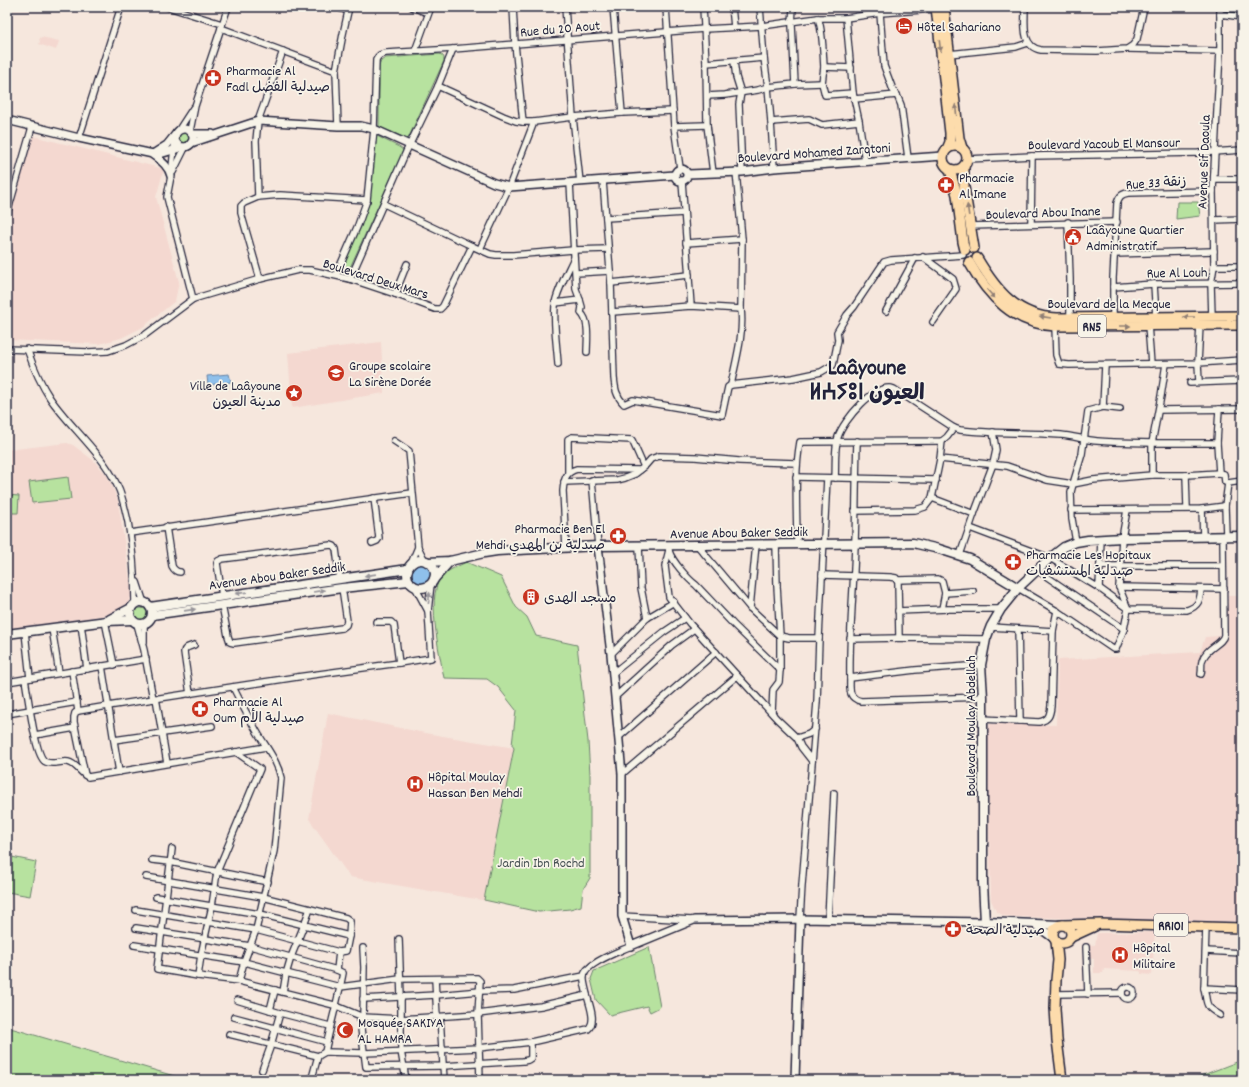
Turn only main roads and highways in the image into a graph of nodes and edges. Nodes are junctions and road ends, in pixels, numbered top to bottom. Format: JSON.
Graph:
{"nodes":[{"id":1,"x":938,"y":8,"type":"edge"},
{"id":2,"x":962,"y":148,"type":"junction"},
{"id":3,"x":945,"y":153,"type":"junction"},
{"id":4,"x":966,"y":162,"type":"junction"},
{"id":5,"x":950,"y":170,"type":"junction"},
{"id":6,"x":968,"y":256,"type":"junction"},
{"id":7,"x":1242,"y":322,"type":"edge"},
{"id":8,"x":1242,"y":536,"type":"edge"},
{"id":9,"x":426,"y":561,"type":"junction"},
{"id":10,"x":450,"y":561,"type":"junction"},
{"id":11,"x":409,"y":568,"type":"junction"},
{"id":12,"x":432,"y":581,"type":"junction"},
{"id":13,"x":411,"y":583,"type":"junction"},
{"id":14,"x":1018,"y":588,"type":"junction"},
{"id":15,"x":140,"y":605,"type":"junction"},
{"id":16,"x":152,"y":616,"type":"junction"},
{"id":17,"x":106,"y":621,"type":"junction"},
{"id":18,"x":138,"y":623,"type":"junction"},
{"id":19,"x":7,"y":634,"type":"edge"},
{"id":20,"x":1034,"y":924,"type":"junction"},
{"id":21,"x":1100,"y":924,"type":"junction"},
{"id":22,"x":1062,"y":925,"type":"junction"},
{"id":23,"x":1242,"y":928,"type":"edge"},
{"id":24,"x":1070,"y":938,"type":"junction"},
{"id":25,"x":1055,"y":940,"type":"junction"},
{"id":26,"x":1058,"y":960,"type":"junction"},
{"id":27,"x":1062,"y":1080,"type":"edge"}],
"edges":[{"from":2,"to":1,"type":"main road","number":"RN5","one_way":true},
{"from":1,"to":3,"type":"main road","one_way":true},
{"from":2,"to":3,"type":"main road"},
{"from":2,"to":4,"type":"main road","number":"RN5"},
{"from":3,"to":5,"type":"main road","number":"RN5"},
{"from":4,"to":5,"type":"main road"},
{"from":6,"to":4,"type":"main road","number":"RN5","one_way":true},
{"from":5,"to":6,"type":"main road","name":"Boulevard de la Mecque","number":"RN5"},
{"from":7,"to":6,"type":"main road","name":"Boulevard de la Mecque","number":"RN5","one_way":true},
{"from":6,"to":7,"type":"main road","name":"Boulevard de la Mecque","number":"RN5","one_way":true},
{"from":8,"to":14,"type":"main road","name":"Boulevard Moulay Abdellah"},
{"from":9,"to":10,"type":"main road","name":"Avenue Abou Baker Seddik"},
{"from":9,"to":11,"type":"main road"},
{"from":9,"to":12,"type":"main road"},
{"from":10,"to":12,"type":"main road"},
{"from":10,"to":14,"type":"main road","name":"Avenue Abou Baker Seddik"},
{"from":11,"to":13,"type":"main road"},
{"from":11,"to":15,"type":"main road","name":"Avenue Abou Baker Seddik","one_way":true},
{"from":12,"to":13,"type":"main road"},
{"from":16,"to":13,"type":"main road","name":"Avenue Abou Baker Seddik","one_way":true},
{"from":14,"to":20,"type":"main road","name":"Boulevard Moulay Abdellah"},
{"from":15,"to":16,"type":"main road"},
{"from":15,"to":17,"type":"main road","name":"Avenue Abou Baker Seddik"},
{"from":15,"to":18,"type":"main road"},
{"from":16,"to":18,"type":"main road"},
{"from":17,"to":18,"type":"main road","name":"Avenue Abou Baker Seddik"},
{"from":17,"to":19,"type":"main road","name":"Avenue Abou Baker Seddik"},
{"from":20,"to":22,"type":"main road"},
{"from":20,"to":25,"type":"main road"},
{"from":21,"to":22,"type":"main road","number":"RR101"},
{"from":21,"to":23,"type":"main road","number":"RR101"},
{"from":21,"to":24,"type":"main road","number":"RR101"},
{"from":22,"to":24,"type":"main road"},
{"from":22,"to":25,"type":"main road"},
{"from":24,"to":25,"type":"main road","number":"RR101"},
{"from":24,"to":26,"type":"main road"},
{"from":25,"to":26,"type":"main road"},
{"from":26,"to":27,"type":"main road"}]}
